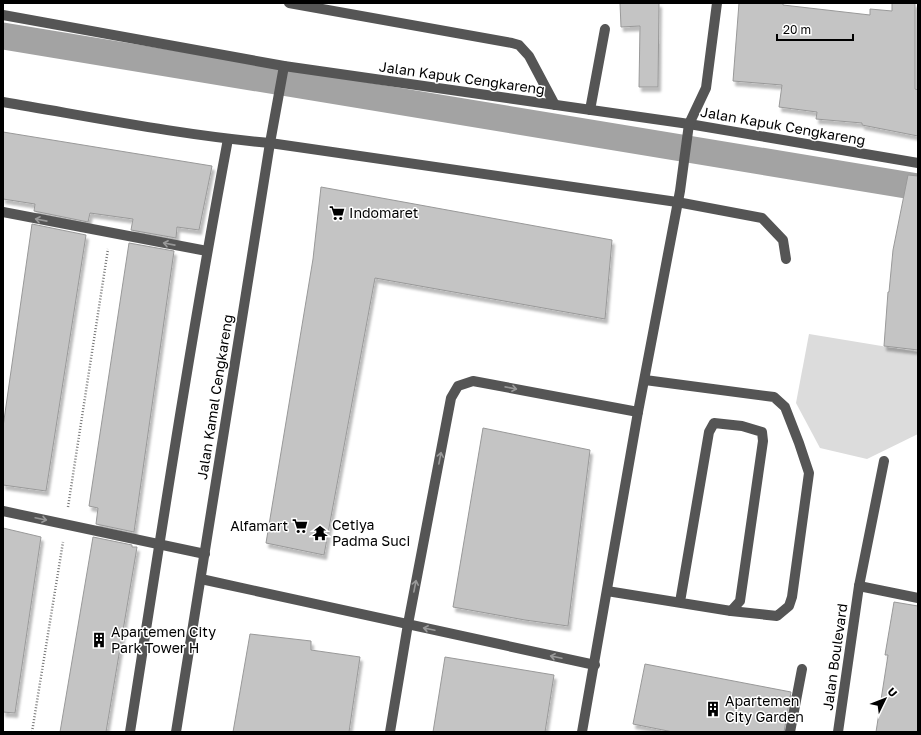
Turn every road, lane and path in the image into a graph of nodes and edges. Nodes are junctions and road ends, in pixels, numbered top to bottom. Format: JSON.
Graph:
{"nodes":[{"id":1,"x":289,"y":3,"type":"edge"},
{"id":2,"x":716,"y":3,"type":"edge"},
{"id":3,"x":3,"y":15,"type":"edge"},
{"id":4,"x":605,"y":29,"type":"dead end"},
{"id":5,"x":283,"y":69,"type":"junction"},
{"id":6,"x":3,"y":102,"type":"edge"},
{"id":7,"x":555,"y":105,"type":"junction"},
{"id":8,"x":590,"y":110,"type":"junction"},
{"id":9,"x":689,"y":129,"type":"junction"},
{"id":10,"x":228,"y":139,"type":"junction"},
{"id":11,"x":270,"y":143,"type":"junction"},
{"id":12,"x":918,"y":163,"type":"edge"},
{"id":13,"x":677,"y":202,"type":"junction"},
{"id":14,"x":3,"y":212,"type":"edge"},
{"id":15,"x":111,"y":233,"type":"junction"},
{"id":16,"x":207,"y":251,"type":"junction"},
{"id":17,"x":786,"y":259,"type":"dead end"},
{"id":18,"x":645,"y":380,"type":"junction"},
{"id":19,"x":638,"y":412,"type":"junction"},
{"id":20,"x":884,"y":462,"type":"dead end"},
{"id":21,"x":3,"y":512,"type":"edge"},
{"id":22,"x":65,"y":525,"type":"junction"},
{"id":23,"x":160,"y":543,"type":"junction"},
{"id":24,"x":205,"y":554,"type":"junction"},
{"id":25,"x":201,"y":579,"type":"junction"},
{"id":26,"x":859,"y":586,"type":"junction"},
{"id":27,"x":608,"y":591,"type":"junction"},
{"id":28,"x":918,"y":598,"type":"edge"},
{"id":29,"x":680,"y":602,"type":"junction"},
{"id":30,"x":731,"y":611,"type":"junction"},
{"id":31,"x":408,"y":624,"type":"junction"},
{"id":32,"x":594,"y":665,"type":"junction"},
{"id":33,"x":802,"y":669,"type":"dead end"},
{"id":34,"x":32,"y":732,"type":"edge"},
{"id":35,"x":130,"y":732,"type":"edge"},
{"id":36,"x":176,"y":732,"type":"edge"},
{"id":37,"x":390,"y":732,"type":"edge"},
{"id":38,"x":582,"y":732,"type":"edge"},
{"id":39,"x":790,"y":732,"type":"edge"},
{"id":40,"x":838,"y":732,"type":"edge"}],
"edges":[{"from":1,"to":7,"type":"street"},
{"from":2,"to":9,"type":"street"},
{"from":3,"to":5,"type":"street","name":"Jalan Kapuk Cengkareng"},
{"from":4,"to":8,"type":"street"},
{"from":5,"to":7,"type":"street","name":"Jalan Kapuk Cengkareng"},
{"from":5,"to":11,"type":"street","name":"Jalan Kamal Cengkareng"},
{"from":6,"to":10,"type":"street"},
{"from":7,"to":8,"type":"street","name":"Jalan Kapuk Cengkareng"},
{"from":8,"to":9,"type":"street","name":"Jalan Kapuk Cengkareng"},
{"from":9,"to":12,"type":"street","name":"Jalan Kapuk Cengkareng"},
{"from":9,"to":13,"type":"street"},
{"from":10,"to":11,"type":"street"},
{"from":10,"to":16,"type":"street"},
{"from":11,"to":13,"type":"street"},
{"from":11,"to":24,"type":"street","name":"Jalan Kamal Cengkareng"},
{"from":13,"to":17,"type":"street"},
{"from":13,"to":18,"type":"street"},
{"from":15,"to":14,"type":"street","one_way":true},
{"from":16,"to":15,"type":"street","one_way":true},
{"from":15,"to":22,"type":"path"},
{"from":16,"to":23,"type":"street"},
{"from":18,"to":19,"type":"street"},
{"from":18,"to":30,"type":"street"},
{"from":19,"to":27,"type":"street"},
{"from":31,"to":19,"type":"street","one_way":true},
{"from":20,"to":26,"type":"street","name":"Jalan Boulevard"},
{"from":21,"to":22,"type":"street","one_way":true},
{"from":22,"to":23,"type":"street"},
{"from":22,"to":34,"type":"path"},
{"from":23,"to":24,"type":"street"},
{"from":23,"to":35,"type":"street"},
{"from":24,"to":25,"type":"street","name":"Jalan Kamal Cengkareng"},
{"from":25,"to":31,"type":"street"},
{"from":25,"to":36,"type":"street","name":"Jalan Kamal Cengkareng"},
{"from":26,"to":28,"type":"street"},
{"from":26,"to":40,"type":"street","name":"Jalan Boulevard"},
{"from":27,"to":29,"type":"street"},
{"from":27,"to":32,"type":"street"},
{"from":29,"to":30,"type":"street"},
{"from":29,"to":30,"type":"street"},
{"from":32,"to":31,"type":"street","one_way":true},
{"from":31,"to":37,"type":"street"},
{"from":32,"to":38,"type":"street"},
{"from":33,"to":39,"type":"street"}]}
